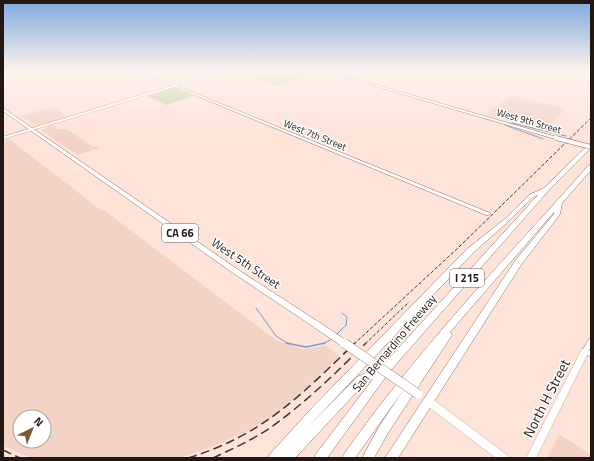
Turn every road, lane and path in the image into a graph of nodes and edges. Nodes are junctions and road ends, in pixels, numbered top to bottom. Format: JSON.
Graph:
{"nodes":[{"id":1,"x":156,"y":93,"type":"edge"},
{"id":2,"x":189,"y":93,"type":"edge"},
{"id":3,"x":396,"y":93,"type":"edge"},
{"id":4,"x":3,"y":108,"type":"edge"},
{"id":5,"x":33,"y":129,"type":"junction"},
{"id":6,"x":3,"y":138,"type":"edge"},
{"id":7,"x":591,"y":146,"type":"edge"},
{"id":8,"x":591,"y":166,"type":"edge"},
{"id":9,"x":547,"y":189,"type":"junction"},
{"id":10,"x":560,"y":202,"type":"junction"},
{"id":11,"x":488,"y":214,"type":"dead end"},
{"id":12,"x":469,"y":304,"type":"junction"},
{"id":13,"x":591,"y":341,"type":"edge"},
{"id":14,"x":588,"y":353,"type":"edge"},
{"id":15,"x":366,"y":359,"type":"junction"},
{"id":16,"x":387,"y":368,"type":"junction"},
{"id":17,"x":423,"y":398,"type":"junction"},
{"id":18,"x":274,"y":458,"type":"edge"},
{"id":19,"x":287,"y":458,"type":"edge"},
{"id":20,"x":320,"y":458,"type":"edge"},
{"id":21,"x":348,"y":458,"type":"edge"},
{"id":22,"x":368,"y":458,"type":"edge"},
{"id":23,"x":391,"y":458,"type":"edge"},
{"id":24,"x":504,"y":458,"type":"edge"},
{"id":25,"x":531,"y":458,"type":"edge"}],
"edges":[{"from":1,"to":5,"type":"main road"},
{"from":2,"to":11,"type":"street","name":"West 7th Street"},
{"from":3,"to":7,"type":"street","name":"West 9th Street","bridge":true},
{"from":4,"to":5,"type":"main road","name":"West 5th Street","number":"CA 66"},
{"from":5,"to":6,"type":"main road"},
{"from":5,"to":15,"type":"main road","name":"West 5th Street","number":"CA 66","bridge":true},
{"from":7,"to":9,"type":"highway","name":"San Bernardino Freeway","number":"I 215"},
{"from":8,"to":10,"type":"highway","number":"I 215"},
{"from":9,"to":15,"type":"highway"},
{"from":9,"to":16,"type":"highway","name":"San Bernardino Freeway","number":"I 215"},
{"from":10,"to":12,"type":"highway","number":"I 215"},
{"from":10,"to":17,"type":"highway"},
{"from":12,"to":21,"type":"highway","number":"I 215"},
{"from":12,"to":22,"type":"highway"},
{"from":13,"to":14,"type":"street"},
{"from":14,"to":25,"type":"main road","name":"North H Street"},
{"from":15,"to":17,"type":"main road","name":"West 5th Street","number":"CA 66","bridge":true},
{"from":15,"to":18,"type":"highway"},
{"from":16,"to":19,"type":"highway"},
{"from":16,"to":20,"type":"highway","name":"San Bernardino Freeway","number":"I 215"},
{"from":17,"to":23,"type":"highway"},
{"from":17,"to":24,"type":"main road","name":"West 5th Street"}]}
